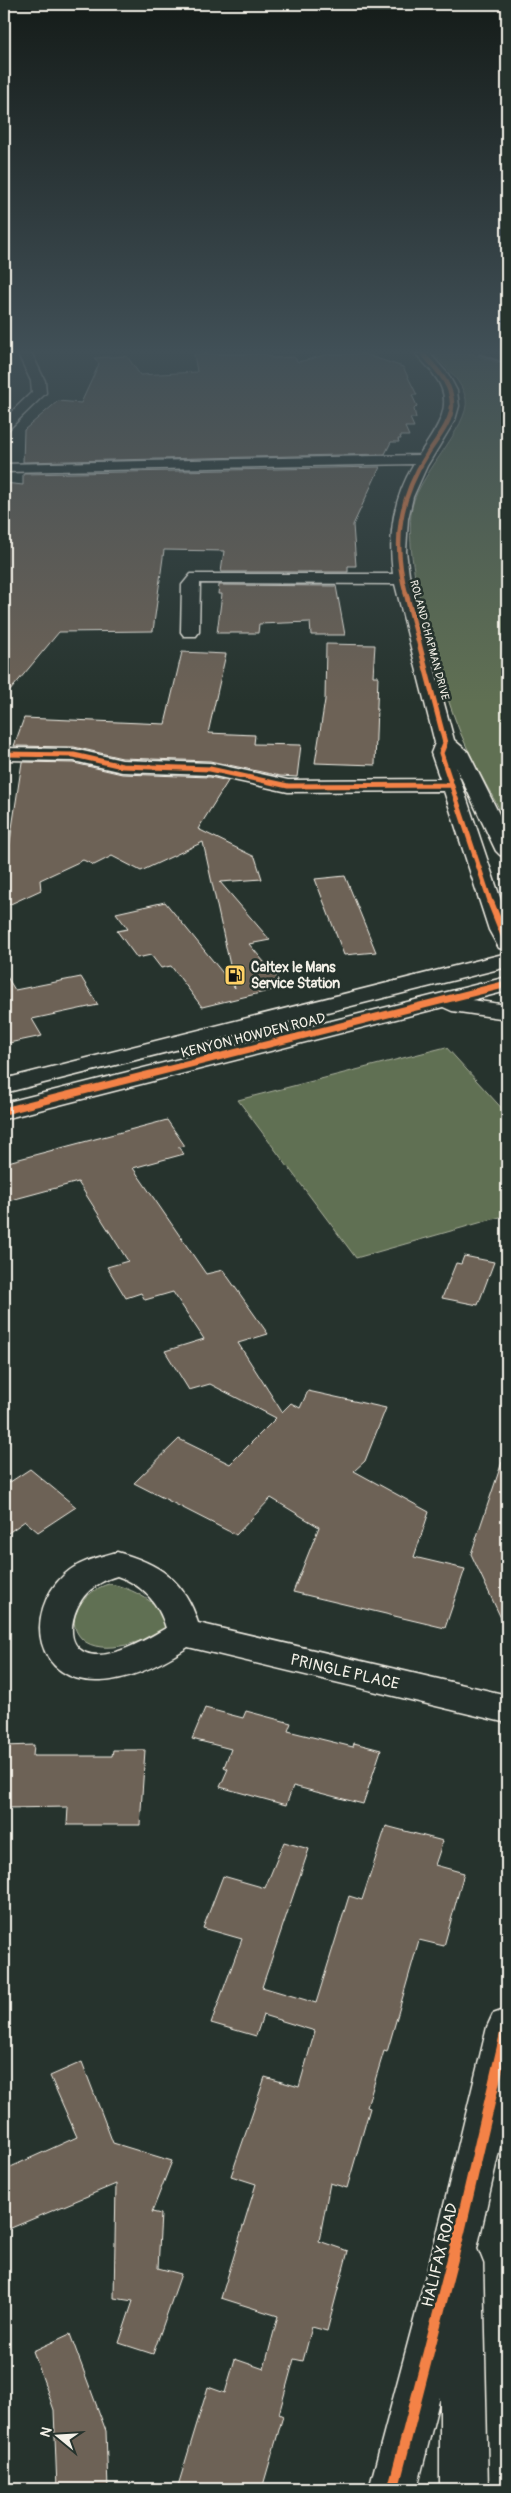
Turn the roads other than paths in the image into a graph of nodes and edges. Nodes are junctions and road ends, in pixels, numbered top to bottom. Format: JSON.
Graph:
{"nodes":[{"id":1,"x":418,"y":470,"type":"edge"},
{"id":2,"x":402,"y":579,"type":"junction"},
{"id":3,"x":190,"y":632,"type":"dead end"},
{"id":4,"x":446,"y":743,"type":"junction"},
{"id":5,"x":4,"y":754,"type":"edge"},
{"id":6,"x":452,"y":785,"type":"junction"},
{"id":7,"x":507,"y":851,"type":"edge"},
{"id":8,"x":507,"y":943,"type":"edge"},
{"id":9,"x":507,"y":960,"type":"edge"},
{"id":10,"x":507,"y":984,"type":"edge"},
{"id":11,"x":436,"y":1002,"type":"junction"},
{"id":12,"x":507,"y":1012,"type":"edge"},
{"id":13,"x":82,"y":1066,"type":"junction"},
{"id":14,"x":4,"y":1086,"type":"edge"},
{"id":15,"x":96,"y":1088,"type":"junction"},
{"id":16,"x":4,"y":1110,"type":"edge"},
{"id":17,"x":184,"y":1633,"type":"dead end"},
{"id":18,"x":507,"y":1708,"type":"edge"},
{"id":19,"x":507,"y":2027,"type":"edge"},
{"id":20,"x":460,"y":2230,"type":"junction"},
{"id":21,"x":393,"y":2489,"type":"edge"},
{"id":22,"x":464,"y":2489,"type":"edge"}],
"edges":[{"from":1,"to":2,"type":"street","name":"ROLAND CHAPMAN DRIVE"},
{"from":2,"to":3,"type":"street"},
{"from":2,"to":4,"type":"street","name":"ROLAND CHAPMAN DRIVE"},
{"from":4,"to":6,"type":"street","name":"ROLAND CHAPMAN DRIVE"},
{"from":4,"to":7,"type":"street","name":"ROLAND CHAPMAN DRIVE"},
{"from":5,"to":6,"type":"street"},
{"from":6,"to":8,"type":"street","name":"ROLAND CHAPMAN DRIVE"},
{"from":9,"to":13,"type":"street","name":"KENYON HOWDEN ROAD"},
{"from":10,"to":11,"type":"street","name":"KENYON HOWDEN ROAD"},
{"from":11,"to":12,"type":"street"},
{"from":11,"to":15,"type":"street","name":"KENYON HOWDEN ROAD"},
{"from":13,"to":14,"type":"street","name":"KENYON HOWDEN ROAD"},
{"from":13,"to":15,"type":"street"},
{"from":15,"to":16,"type":"street","name":"KENYON HOWDEN ROAD"},
{"from":17,"to":18,"type":"street","name":"PRINGLE PLACE"},
{"from":19,"to":20,"type":"street","name":"HALIFAX ROAD"},
{"from":20,"to":21,"type":"street","name":"HALIFAX ROAD"},
{"from":20,"to":22,"type":"street","name":"HALIFAX ROAD"}]}
